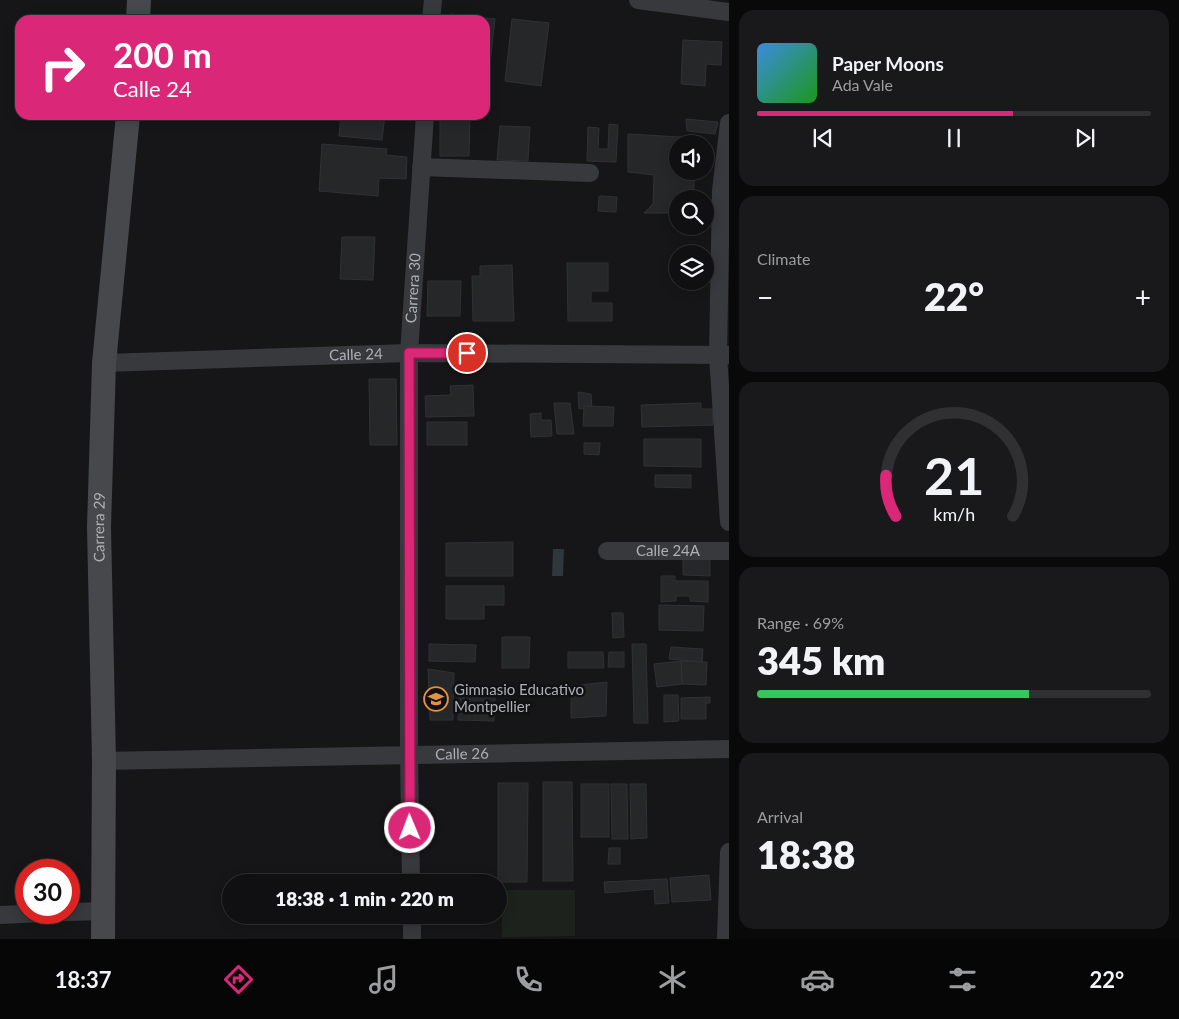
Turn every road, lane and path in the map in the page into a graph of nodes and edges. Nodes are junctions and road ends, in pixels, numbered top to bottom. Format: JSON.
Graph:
{"nodes":[{"id":1,"x":140,"y":0,"type":"edge"},
{"id":2,"x":433,"y":0,"type":"edge"},
{"id":3,"x":638,"y":0,"type":"edge"},
{"id":4,"x":729,"y":12,"type":"edge"},
{"id":5,"x":138,"y":15,"type":"edge"},
{"id":6,"x":432,"y":15,"type":"edge"},
{"id":7,"x":128,"y":120,"type":"edge"},
{"id":8,"x":425,"y":120,"type":"edge"},
{"id":9,"x":729,"y":123,"type":"edge"},
{"id":10,"x":421,"y":167,"type":"junction"},
{"id":11,"x":590,"y":173,"type":"dead end"},
{"id":12,"x":409,"y":353,"type":"junction"},
{"id":13,"x":724,"y":355,"type":"edge"},
{"id":14,"x":104,"y":363,"type":"junction"},
{"id":15,"x":729,"y":522,"type":"edge"},
{"id":16,"x":607,"y":551,"type":"dead end"},
{"id":17,"x":729,"y":551,"type":"edge"},
{"id":18,"x":729,"y":749,"type":"edge"},
{"id":19,"x":409,"y":755,"type":"junction"},
{"id":20,"x":104,"y":761,"type":"junction"},
{"id":21,"x":729,"y":852,"type":"edge"},
{"id":22,"x":411,"y":874,"type":"edge"},
{"id":23,"x":103,"y":911,"type":"junction"},
{"id":24,"x":80,"y":912,"type":"edge"},
{"id":25,"x":15,"y":914,"type":"edge"},
{"id":26,"x":0,"y":915,"type":"edge"},
{"id":27,"x":412,"y":924,"type":"edge"},
{"id":28,"x":103,"y":939,"type":"edge"},
{"id":29,"x":412,"y":939,"type":"edge"},
{"id":30,"x":726,"y":939,"type":"edge"}],
"edges":[{"from":1,"to":5,"type":"street"},
{"from":2,"to":6,"type":"street"},
{"from":3,"to":4,"type":"street"},
{"from":7,"to":14,"type":"street","name":"Carrera 29"},
{"from":8,"to":10,"type":"street","name":"Carrera 30"},
{"from":9,"to":13,"type":"street"},
{"from":10,"to":11,"type":"street"},
{"from":10,"to":12,"type":"street","name":"Carrera 30"},
{"from":12,"to":13,"type":"street","name":"Calle 24"},
{"from":12,"to":14,"type":"street","name":"Calle 24"},
{"from":12,"to":19,"type":"street","name":"Carrera 30"},
{"from":13,"to":15,"type":"street"},
{"from":14,"to":20,"type":"street","name":"Carrera 29"},
{"from":16,"to":17,"type":"street","name":"Calle 24A"},
{"from":18,"to":19,"type":"street","name":"Calle 26"},
{"from":19,"to":20,"type":"street","name":"Calle 26"},
{"from":19,"to":22,"type":"street","name":"Carrera 30"},
{"from":20,"to":23,"type":"street","name":"Carrera 29"},
{"from":21,"to":30,"type":"street"},
{"from":23,"to":24,"type":"street"},
{"from":23,"to":28,"type":"street","name":"Carrera 29"},
{"from":25,"to":26,"type":"street"},
{"from":27,"to":29,"type":"street"}]}
